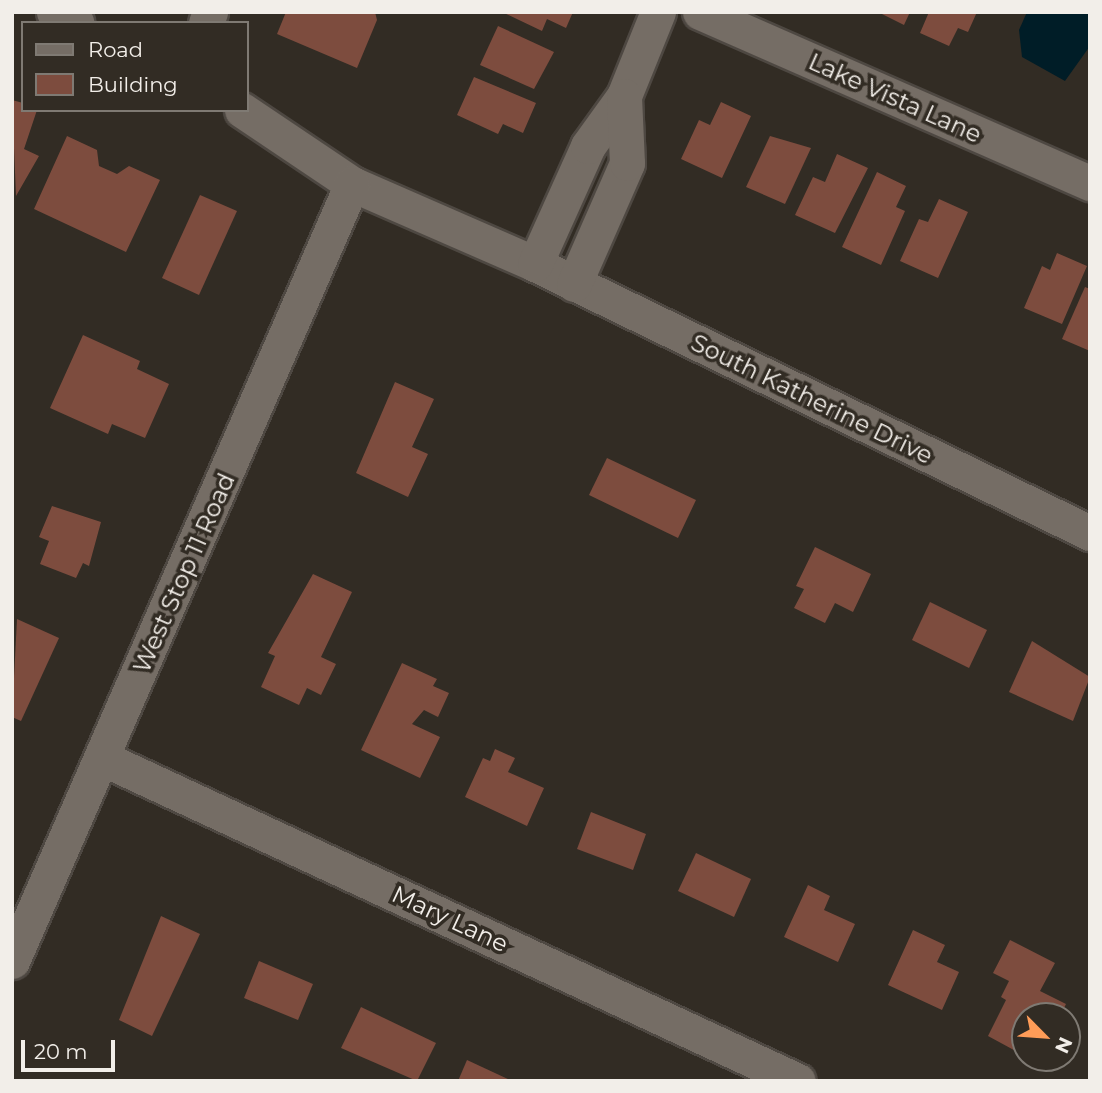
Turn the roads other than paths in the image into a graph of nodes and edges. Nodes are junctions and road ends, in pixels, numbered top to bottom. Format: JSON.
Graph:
{"nodes":[{"id":1,"x":54,"y":12,"type":"edge"},
{"id":2,"x":658,"y":12,"type":"edge"},
{"id":3,"x":700,"y":12,"type":"edge"},
{"id":4,"x":73,"y":21,"type":"edge"},
{"id":5,"x":624,"y":96,"type":"junction"},
{"id":6,"x":245,"y":112,"type":"edge"},
{"id":7,"x":1090,"y":183,"type":"edge"},
{"id":8,"x":352,"y":184,"type":"junction"},
{"id":9,"x":535,"y":264,"type":"junction"},
{"id":10,"x":575,"y":284,"type":"junction"},
{"id":11,"x":1090,"y":533,"type":"edge"},
{"id":12,"x":102,"y":758,"type":"junction"},
{"id":13,"x":12,"y":961,"type":"edge"},
{"id":14,"x":798,"y":1081,"type":"edge"}],
"edges":[{"from":1,"to":4,"type":"street"},
{"from":2,"to":5,"type":"street"},
{"from":3,"to":7,"type":"street","name":"Lake Vista Lane"},
{"from":5,"to":9,"type":"street"},
{"from":5,"to":10,"type":"street"},
{"from":6,"to":8,"type":"street","name":"South Katherine Drive"},
{"from":8,"to":9,"type":"street","name":"South Katherine Drive"},
{"from":8,"to":12,"type":"street","name":"West Stop 11 Road"},
{"from":9,"to":10,"type":"street","name":"South Katherine Drive"},
{"from":10,"to":11,"type":"street","name":"South Katherine Drive"},
{"from":12,"to":13,"type":"street","name":"West Stop 11 Road"},
{"from":12,"to":14,"type":"street","name":"Mary Lane"}]}
